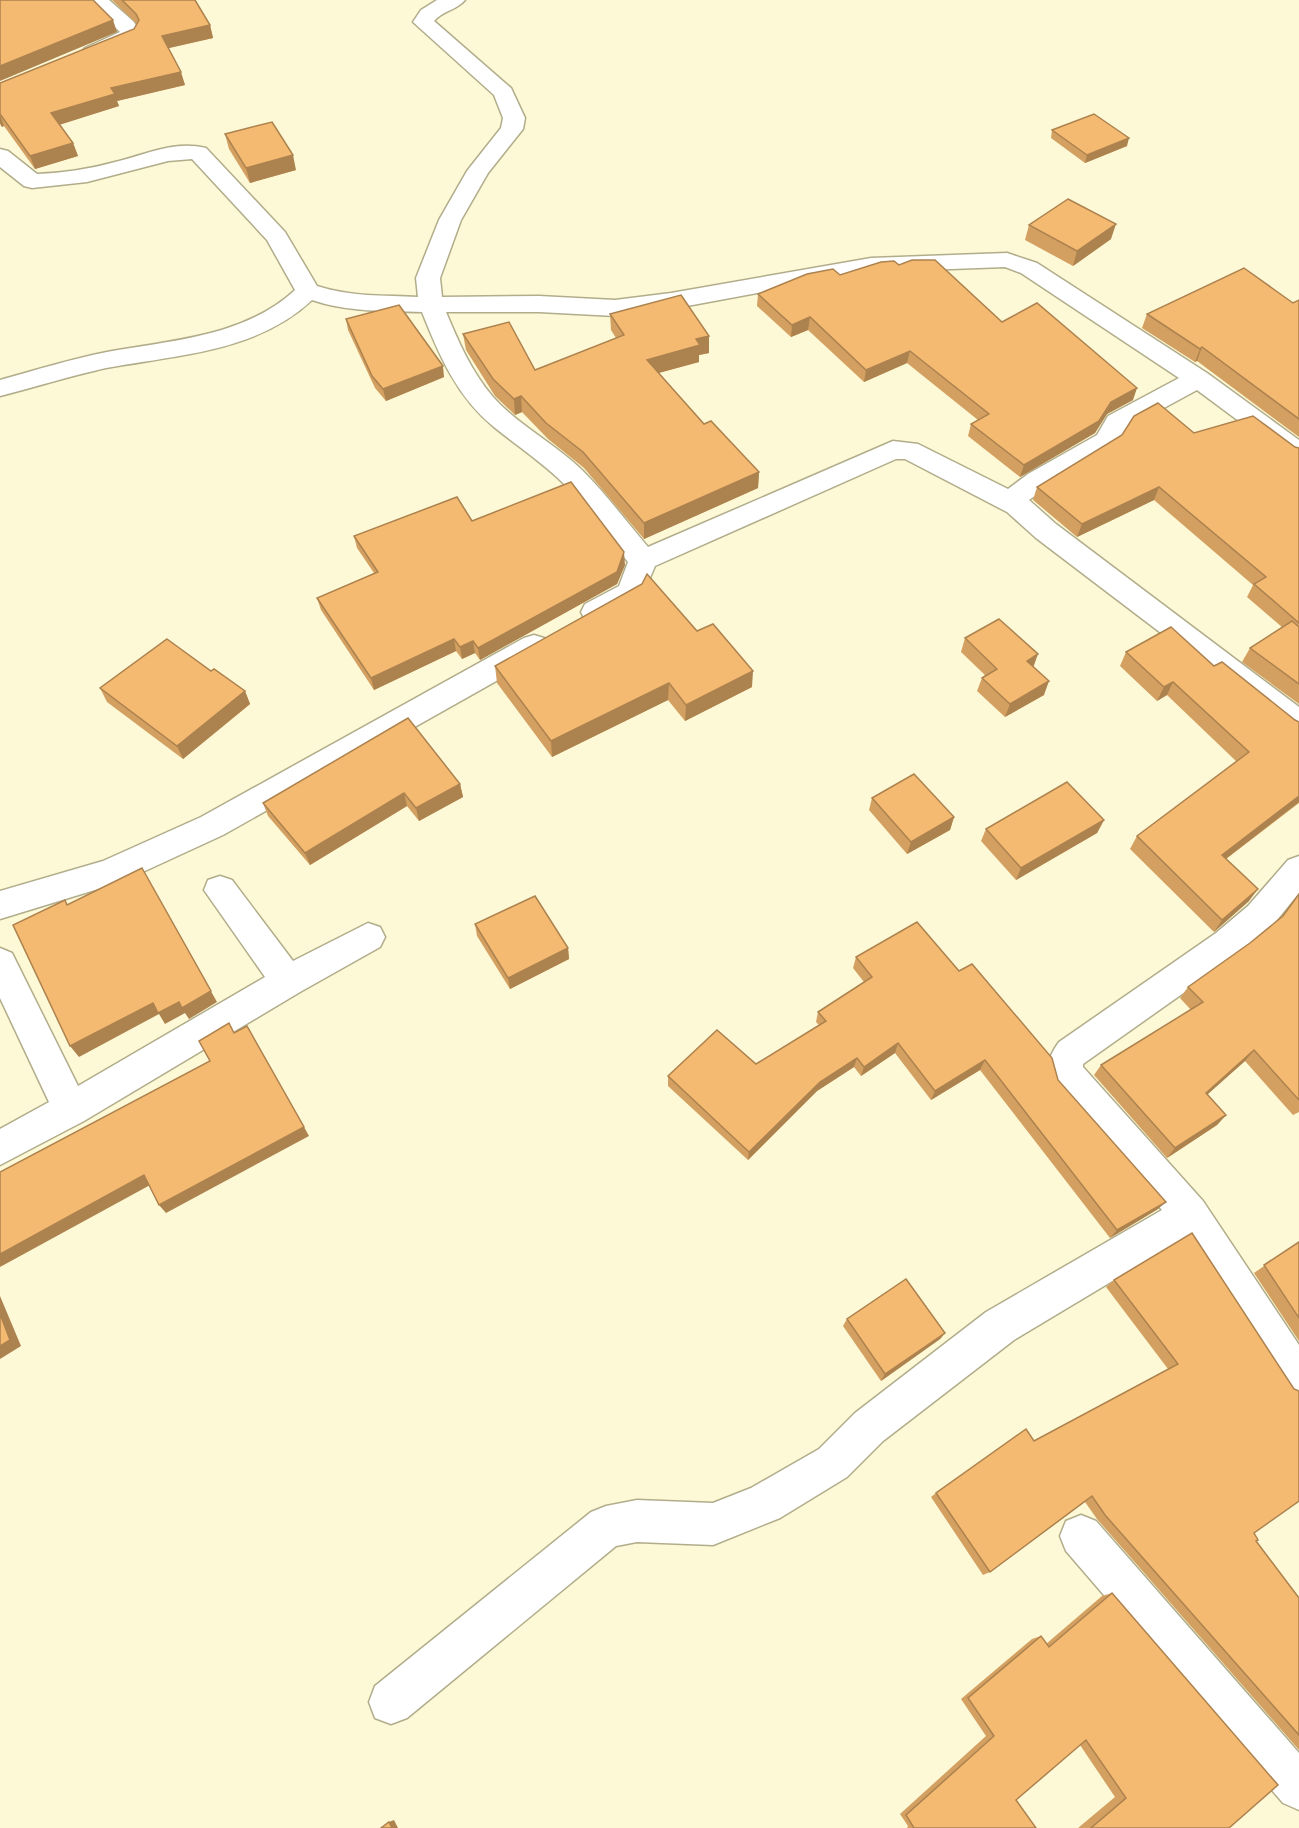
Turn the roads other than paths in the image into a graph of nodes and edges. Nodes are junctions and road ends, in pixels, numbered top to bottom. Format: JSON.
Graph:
{"nodes":[{"id":1,"x":98,"y":0,"type":"edge"},
{"id":2,"x":455,"y":0,"type":"edge"},
{"id":3,"x":73,"y":60,"type":"edge"},
{"id":4,"x":0,"y":156,"type":"edge"},
{"id":5,"x":308,"y":291,"type":"junction"},
{"id":6,"x":430,"y":305,"type":"junction"},
{"id":7,"x":1198,"y":379,"type":"junction"},
{"id":8,"x":0,"y":388,"type":"edge"},
{"id":9,"x":1299,"y":453,"type":"edge"},
{"id":10,"x":1017,"y":505,"type":"junction"},
{"id":11,"x":642,"y":560,"type":"junction"},
{"id":12,"x":1299,"y":724,"type":"edge"},
{"id":13,"x":1299,"y":870,"type":"edge"},
{"id":14,"x":220,"y":890,"type":"dead end"},
{"id":15,"x":0,"y":905,"type":"edge"},
{"id":16,"x":368,"y":937,"type":"dead end"},
{"id":17,"x":0,"y":963,"type":"edge"},
{"id":18,"x":288,"y":981,"type":"junction"},
{"id":19,"x":71,"y":1109,"type":"junction"},
{"id":20,"x":0,"y":1148,"type":"edge"},
{"id":21,"x":1190,"y":1214,"type":"junction"},
{"id":22,"x":1299,"y":1380,"type":"edge"},
{"id":23,"x":1081,"y":1536,"type":"dead end"},
{"id":24,"x":391,"y":1702,"type":"dead end"},
{"id":25,"x":1299,"y":1787,"type":"edge"}],
"edges":[{"from":1,"to":3,"type":"street"},
{"from":2,"to":6,"type":"street"},
{"from":4,"to":5,"type":"street"},
{"from":5,"to":6,"type":"street"},
{"from":5,"to":8,"type":"street"},
{"from":6,"to":7,"type":"street"},
{"from":6,"to":11,"type":"street"},
{"from":7,"to":9,"type":"street"},
{"from":7,"to":10,"type":"street"},
{"from":10,"to":11,"type":"street"},
{"from":10,"to":12,"type":"street"},
{"from":11,"to":15,"type":"street"},
{"from":13,"to":21,"type":"street"},
{"from":14,"to":18,"type":"street"},
{"from":16,"to":18,"type":"street"},
{"from":17,"to":19,"type":"street"},
{"from":18,"to":19,"type":"street"},
{"from":19,"to":20,"type":"street"},
{"from":21,"to":22,"type":"street"},
{"from":21,"to":24,"type":"street"},
{"from":23,"to":25,"type":"street"}]}
